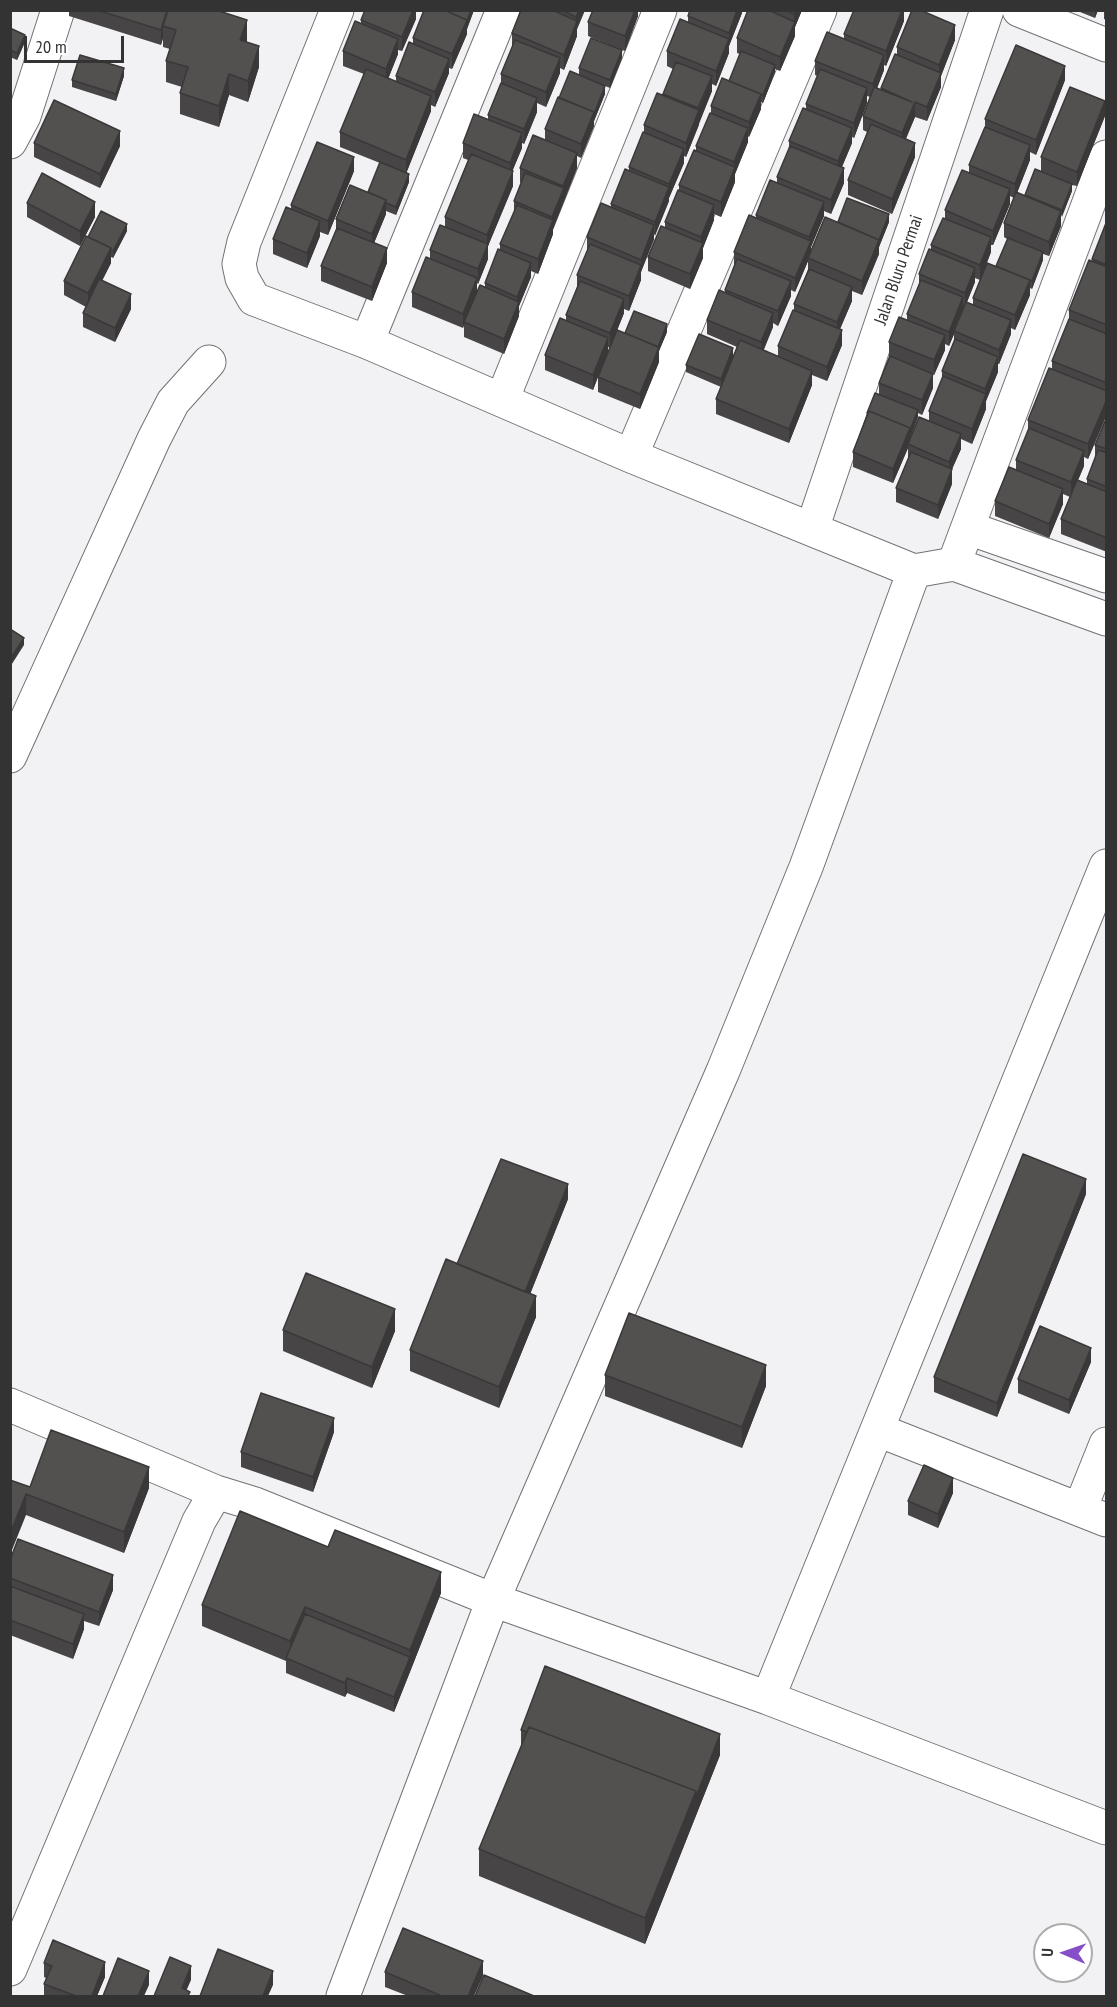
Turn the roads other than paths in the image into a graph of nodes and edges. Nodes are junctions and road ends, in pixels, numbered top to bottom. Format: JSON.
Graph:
{"nodes":[{"id":1,"x":58,"y":10,"type":"edge"},
{"id":2,"x":337,"y":10,"type":"edge"},
{"id":3,"x":503,"y":10,"type":"edge"},
{"id":4,"x":660,"y":10,"type":"edge"},
{"id":5,"x":820,"y":10,"type":"edge"},
{"id":6,"x":1018,"y":10,"type":"edge"},
{"id":7,"x":971,"y":25,"type":"edge"},
{"id":8,"x":1107,"y":45,"type":"edge"},
{"id":9,"x":10,"y":142,"type":"edge"},
{"id":10,"x":1107,"y":157,"type":"edge"},
{"id":11,"x":367,"y":342,"type":"junction"},
{"id":12,"x":209,"y":362,"type":"dead end"},
{"id":13,"x":502,"y":400,"type":"junction"},
{"id":14,"x":631,"y":456,"type":"junction"},
{"id":15,"x":968,"y":528,"type":"junction"},
{"id":16,"x":812,"y":529,"type":"junction"},
{"id":17,"x":954,"y":564,"type":"junction"},
{"id":18,"x":914,"y":571,"type":"junction"},
{"id":19,"x":1107,"y":576,"type":"edge"},
{"id":20,"x":1107,"y":619,"type":"edge"},
{"id":21,"x":10,"y":756,"type":"edge"},
{"id":22,"x":1107,"y":866,"type":"edge"},
{"id":23,"x":10,"y":1405,"type":"edge"},
{"id":24,"x":878,"y":1430,"type":"junction"},
{"id":25,"x":1107,"y":1444,"type":"edge"},
{"id":26,"x":216,"y":1492,"type":"junction"},
{"id":27,"x":1093,"y":1514,"type":"edge"},
{"id":28,"x":493,"y":1600,"type":"junction"},
{"id":29,"x":768,"y":1698,"type":"junction"},
{"id":30,"x":1107,"y":1828,"type":"edge"},
{"id":31,"x":10,"y":1969,"type":"edge"},
{"id":32,"x":343,"y":1996,"type":"edge"}],
"edges":[{"from":1,"to":9,"type":"street"},
{"from":2,"to":11,"type":"street"},
{"from":3,"to":11,"type":"street"},
{"from":4,"to":13,"type":"street"},
{"from":5,"to":14,"type":"street"},
{"from":6,"to":8,"type":"street"},
{"from":7,"to":16,"type":"street","name":"Jalan Bluru Permai"},
{"from":10,"to":15,"type":"street"},
{"from":11,"to":13,"type":"street"},
{"from":12,"to":21,"type":"street"},
{"from":13,"to":14,"type":"street"},
{"from":14,"to":16,"type":"street"},
{"from":15,"to":17,"type":"street"},
{"from":15,"to":19,"type":"street"},
{"from":16,"to":18,"type":"street"},
{"from":17,"to":18,"type":"street"},
{"from":17,"to":20,"type":"street"},
{"from":18,"to":28,"type":"street"},
{"from":22,"to":24,"type":"street"},
{"from":23,"to":26,"type":"street"},
{"from":24,"to":27,"type":"street"},
{"from":24,"to":29,"type":"street"},
{"from":25,"to":27,"type":"street"},
{"from":26,"to":28,"type":"street"},
{"from":26,"to":31,"type":"street"},
{"from":28,"to":29,"type":"street"},
{"from":28,"to":32,"type":"street"},
{"from":29,"to":30,"type":"street"}]}
